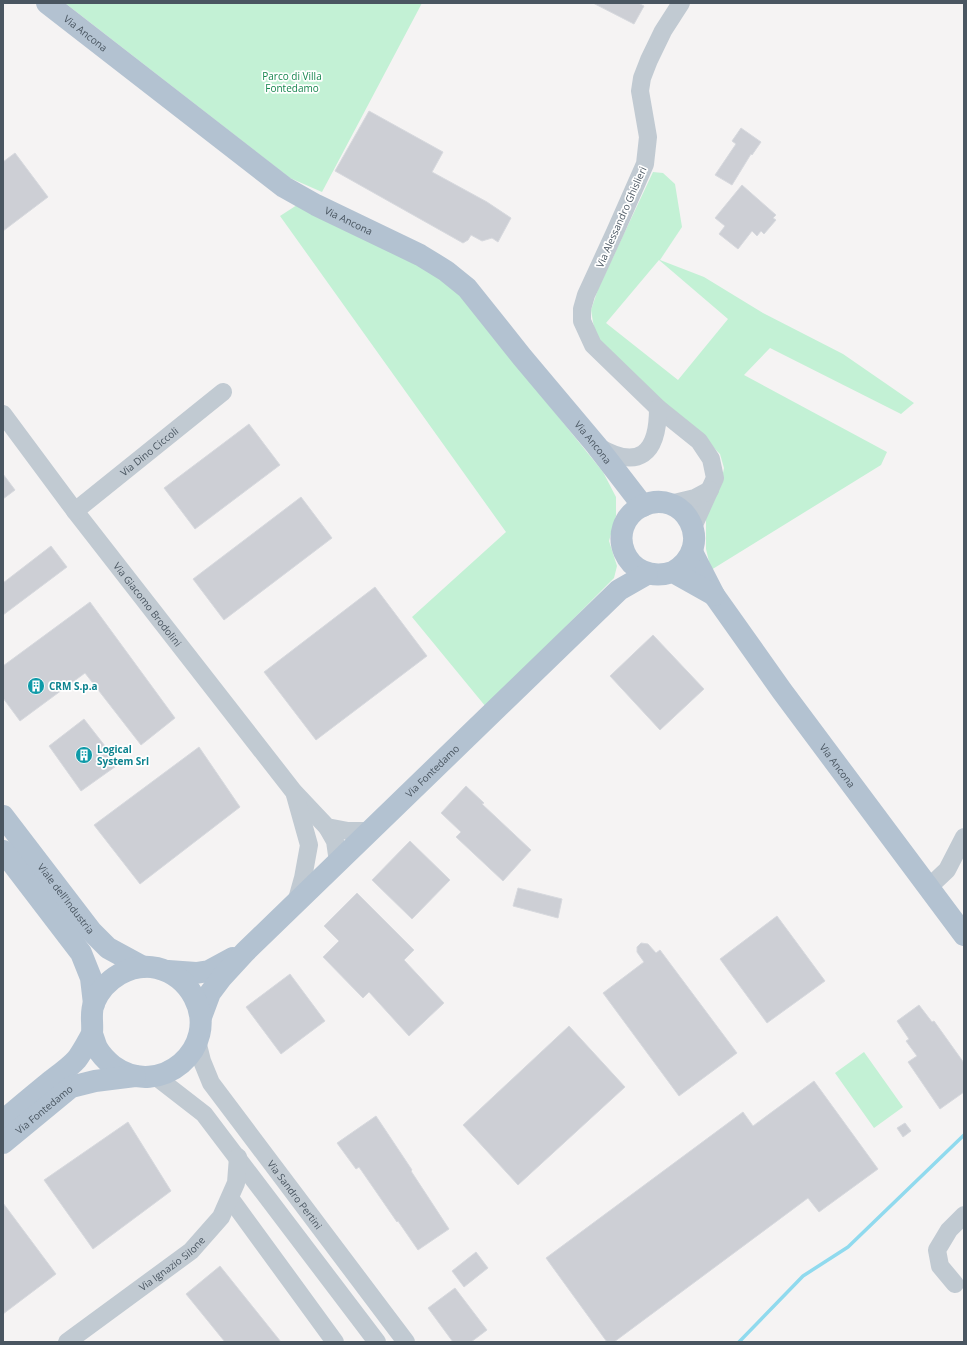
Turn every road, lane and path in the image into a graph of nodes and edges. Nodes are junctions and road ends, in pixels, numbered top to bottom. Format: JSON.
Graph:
{"nodes":[{"id":1,"x":47,"y":3,"type":"edge"},
{"id":2,"x":681,"y":3,"type":"edge"},
{"id":3,"x":223,"y":392,"type":"dead end"},
{"id":4,"x":658,"y":408,"type":"junction"},
{"id":5,"x":3,"y":414,"type":"edge"},
{"id":6,"x":596,"y":445,"type":"junction"},
{"id":7,"x":710,"y":490,"type":"junction"},
{"id":8,"x":670,"y":504,"type":"junction"},
{"id":9,"x":75,"y":511,"type":"junction"},
{"id":10,"x":636,"y":511,"type":"junction"},
{"id":11,"x":693,"y":527,"type":"junction"},
{"id":12,"x":692,"y":552,"type":"junction"},
{"id":13,"x":627,"y":558,"type":"junction"},
{"id":14,"x":673,"y":572,"type":"junction"},
{"id":15,"x":647,"y":574,"type":"junction"},
{"id":16,"x":619,"y":590,"type":"junction"},
{"id":17,"x":714,"y":595,"type":"junction"},
{"id":18,"x":294,"y":792,"type":"junction"},
{"id":19,"x":3,"y":816,"type":"edge"},
{"id":20,"x":327,"y":827,"type":"junction"},
{"id":21,"x":371,"y":831,"type":"junction"},
{"id":22,"x":964,"y":837,"type":"edge"},
{"id":23,"x":309,"y":845,"type":"junction"},
{"id":24,"x":3,"y":851,"type":"edge"},
{"id":25,"x":338,"y":862,"type":"junction"},
{"id":26,"x":929,"y":887,"type":"junction"},
{"id":27,"x":296,"y":903,"type":"junction"},
{"id":28,"x":964,"y":935,"type":"edge"},
{"id":29,"x":245,"y":952,"type":"junction"},
{"id":30,"x":143,"y":967,"type":"junction"},
{"id":31,"x":168,"y":972,"type":"junction"},
{"id":32,"x":94,"y":1004,"type":"junction"},
{"id":33,"x":200,"y":1017,"type":"junction"},
{"id":34,"x":92,"y":1034,"type":"junction"},
{"id":35,"x":197,"y":1041,"type":"junction"},
{"id":36,"x":145,"y":1076,"type":"junction"},
{"id":37,"x":3,"y":1121,"type":"edge"},
{"id":38,"x":3,"y":1143,"type":"edge"},
{"id":39,"x":238,"y":1157,"type":"junction"},
{"id":40,"x":230,"y":1198,"type":"junction"},
{"id":41,"x":963,"y":1220,"type":"edge"},
{"id":42,"x":955,"y":1284,"type":"dead end"},
{"id":43,"x":66,"y":1342,"type":"edge"},
{"id":44,"x":335,"y":1342,"type":"edge"},
{"id":45,"x":377,"y":1342,"type":"edge"},
{"id":46,"x":406,"y":1342,"type":"edge"}],
"edges":[{"from":1,"to":6,"type":"main road","name":"Via Ancona"},
{"from":2,"to":4,"type":"street","name":"Via Alessandro Ghislieri"},
{"from":3,"to":9,"type":"street","name":"Via Dino Ciccoli"},
{"from":4,"to":6,"type":"street"},
{"from":4,"to":7,"type":"street","name":"Via Alessandro Ghislieri"},
{"from":5,"to":9,"type":"street","name":"Via Giacomo Brodolini"},
{"from":6,"to":10,"type":"main road","name":"Via Ancona"},
{"from":7,"to":8,"type":"street"},
{"from":7,"to":11,"type":"street","name":"Via Alessandro Ghislieri"},
{"from":8,"to":10,"type":"main road"},
{"from":8,"to":11,"type":"main road"},
{"from":9,"to":18,"type":"street","name":"Via Giacomo Brodolini"},
{"from":10,"to":13,"type":"main road"},
{"from":11,"to":12,"type":"main road"},
{"from":12,"to":14,"type":"main road"},
{"from":12,"to":17,"type":"main road","name":"Via Ancona"},
{"from":13,"to":15,"type":"main road"},
{"from":13,"to":16,"type":"main road"},
{"from":14,"to":15,"type":"main road"},
{"from":14,"to":17,"type":"main road","name":"Via Ancona"},
{"from":15,"to":16,"type":"main road","name":"Via Fontedamo"},
{"from":16,"to":21,"type":"main road","name":"Via Fontedamo"},
{"from":17,"to":26,"type":"main road","name":"Via Ancona"},
{"from":18,"to":20,"type":"street","name":"Via Giacomo Brodolini"},
{"from":18,"to":23,"type":"street","name":"Via Giacomo Brodolini"},
{"from":19,"to":30,"type":"main road","name":"Viale dell'Industria"},
{"from":20,"to":21,"type":"street"},
{"from":20,"to":25,"type":"street","name":"Via Giacomo Brodolini"},
{"from":21,"to":25,"type":"main road","name":"Via Fontedamo"},
{"from":22,"to":26,"type":"street"},
{"from":23,"to":25,"type":"street"},
{"from":23,"to":27,"type":"street","name":"Via Giacomo Brodolini"},
{"from":24,"to":32,"type":"main road"},
{"from":25,"to":27,"type":"main road","name":"Via Fontedamo"},
{"from":26,"to":28,"type":"main road","name":"Via Ancona"},
{"from":27,"to":29,"type":"main road","name":"Via Fontedamo"},
{"from":29,"to":31,"type":"main road","name":"Via Fontedamo"},
{"from":29,"to":33,"type":"main road","name":"Via Fontedamo"},
{"from":30,"to":31,"type":"main road","name":"Via Fontedamo"},
{"from":30,"to":32,"type":"main road","name":"Via Fontedamo"},
{"from":31,"to":33,"type":"main road","name":"Via Fontedamo"},
{"from":32,"to":34,"type":"main road","name":"Via Fontedamo"},
{"from":33,"to":35,"type":"main road","name":"Via Fontedamo"},
{"from":34,"to":36,"type":"main road","name":"Via Fontedamo"},
{"from":34,"to":37,"type":"main road","name":"Via Fontedamo"},
{"from":35,"to":36,"type":"main road","name":"Via Fontedamo"},
{"from":35,"to":46,"type":"street","name":"Via Sandro Pertini"},
{"from":36,"to":38,"type":"main road","name":"Via Fontedamo"},
{"from":36,"to":39,"type":"street"},
{"from":39,"to":40,"type":"street","name":"Via Ignazio Silone"},
{"from":39,"to":45,"type":"street"},
{"from":40,"to":43,"type":"street","name":"Via Ignazio Silone"},
{"from":40,"to":44,"type":"street"},
{"from":41,"to":42,"type":"street"}]}
